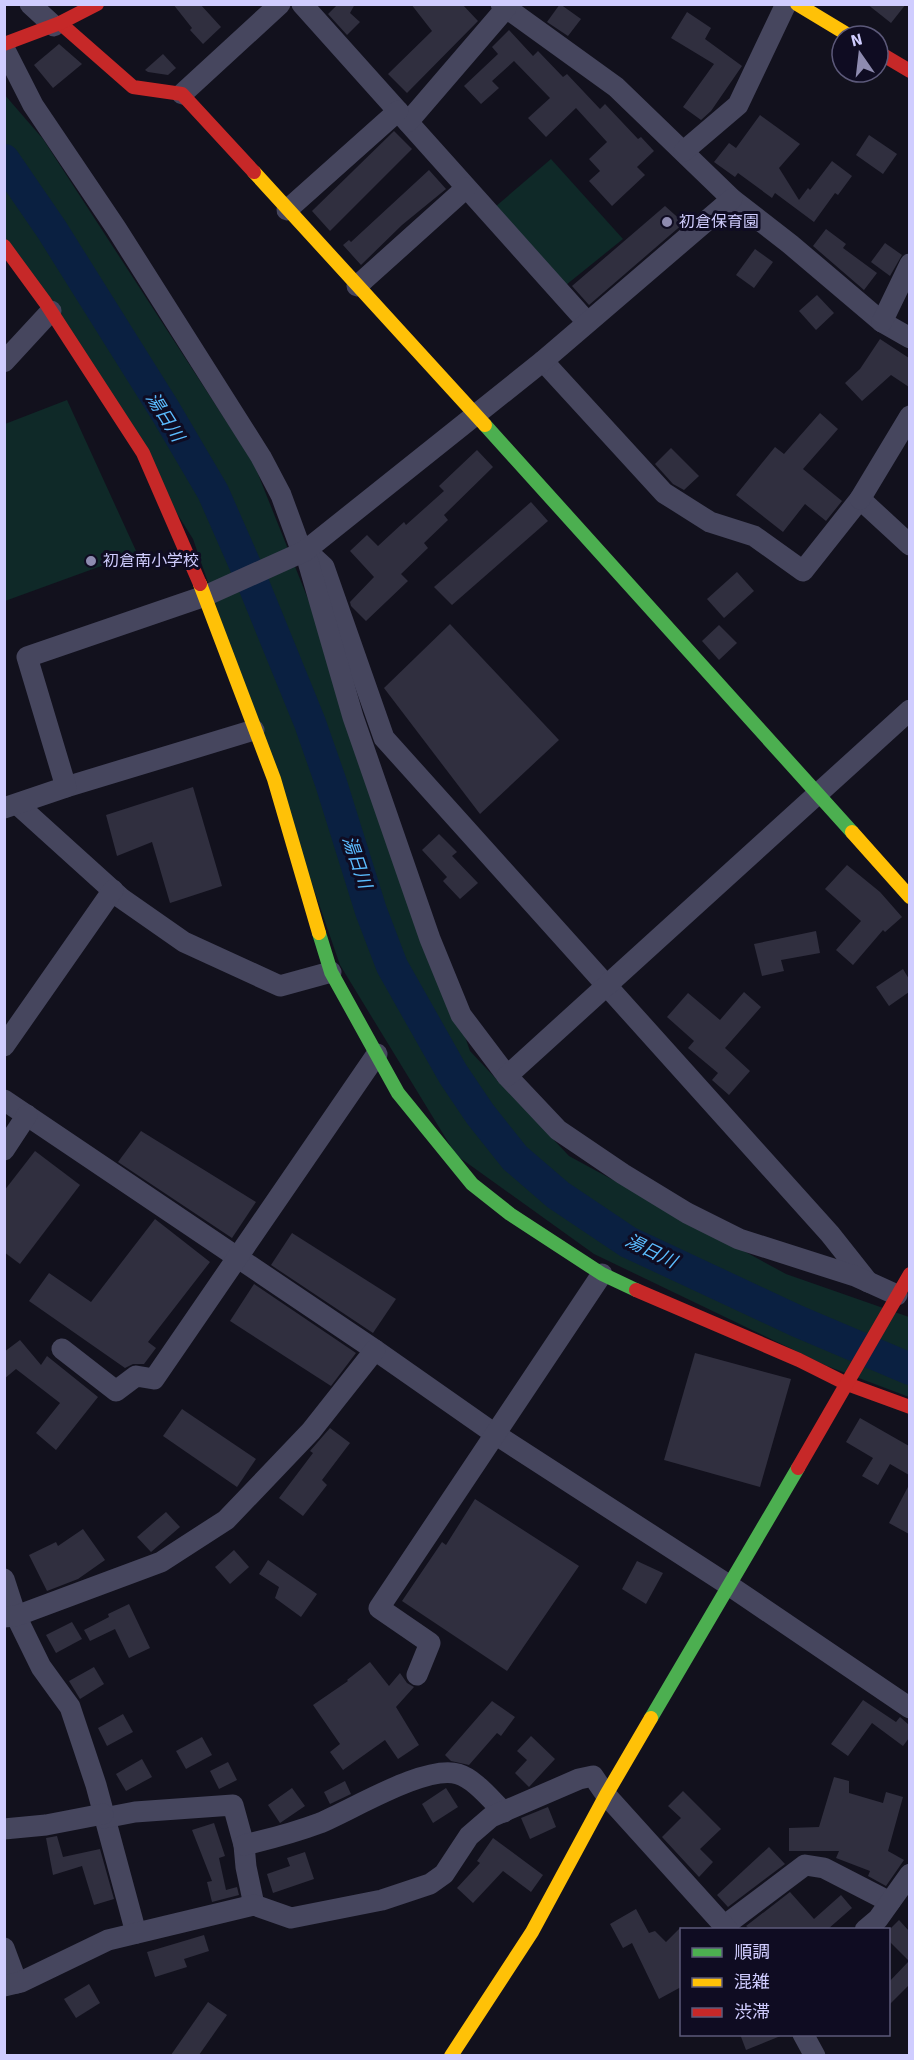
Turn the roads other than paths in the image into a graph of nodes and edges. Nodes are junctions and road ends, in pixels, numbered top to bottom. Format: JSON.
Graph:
{"nodes":[{"id":1,"x":30,"y":4,"type":"edge"},
{"id":2,"x":97,"y":4,"type":"edge"},
{"id":3,"x":280,"y":4,"type":"edge"},
{"id":4,"x":302,"y":4,"type":"edge"},
{"id":5,"x":786,"y":4,"type":"edge"},
{"id":6,"x":797,"y":4,"type":"edge"},
{"id":7,"x":503,"y":7,"type":"edge"},
{"id":8,"x":830,"y":24,"type":"edge"},
{"id":9,"x":57,"y":25,"type":"junction"},
{"id":10,"x":4,"y":46,"type":"edge"},
{"id":11,"x":890,"y":59,"type":"edge"},
{"id":12,"x":909,"y":71,"type":"edge"},
{"id":13,"x":182,"y":94,"type":"junction"},
{"id":14,"x":403,"y":116,"type":"junction"},
{"id":15,"x":684,"y":151,"type":"junction"},
{"id":16,"x":466,"y":188,"type":"junction"},
{"id":17,"x":732,"y":199,"type":"junction"},
{"id":18,"x":287,"y":210,"type":"junction"},
{"id":19,"x":4,"y":246,"type":"edge"},
{"id":20,"x":909,"y":264,"type":"edge"},
{"id":21,"x":357,"y":286,"type":"junction"},
{"id":22,"x":51,"y":310,"type":"junction"},
{"id":23,"x":587,"y":322,"type":"junction"},
{"id":24,"x":882,"y":322,"type":"junction"},
{"id":25,"x":909,"y":338,"type":"edge"},
{"id":26,"x":543,"y":361,"type":"junction"},
{"id":27,"x":4,"y":362,"type":"edge"},
{"id":28,"x":476,"y":416,"type":"junction"},
{"id":29,"x":909,"y":416,"type":"edge"},
{"id":30,"x":860,"y":500,"type":"junction"},
{"id":31,"x":909,"y":545,"type":"edge"},
{"id":32,"x":300,"y":553,"type":"junction"},
{"id":33,"x":209,"y":594,"type":"junction"},
{"id":34,"x":909,"y":710,"type":"edge"},
{"id":35,"x":254,"y":730,"type":"junction"},
{"id":36,"x":66,"y":787,"type":"junction"},
{"id":37,"x":819,"y":794,"type":"junction"},
{"id":38,"x":11,"y":806,"type":"edge"},
{"id":39,"x":113,"y":890,"type":"junction"},
{"id":40,"x":909,"y":897,"type":"edge"},
{"id":41,"x":331,"y":972,"type":"junction"},
{"id":42,"x":606,"y":986,"type":"junction"},
{"id":43,"x":4,"y":1047,"type":"edge"},
{"id":44,"x":377,"y":1054,"type":"junction"},
{"id":45,"x":507,"y":1076,"type":"junction"},
{"id":46,"x":4,"y":1100,"type":"edge"},
{"id":47,"x":27,"y":1115,"type":"junction"},
{"id":48,"x":4,"y":1150,"type":"edge"},
{"id":49,"x":237,"y":1257,"type":"junction"},
{"id":50,"x":602,"y":1274,"type":"junction"},
{"id":51,"x":868,"y":1282,"type":"junction"},
{"id":52,"x":903,"y":1287,"type":"edge"},
{"id":53,"x":62,"y":1349,"type":"dead end"},
{"id":54,"x":375,"y":1350,"type":"junction"},
{"id":55,"x":848,"y":1383,"type":"junction"},
{"id":56,"x":909,"y":1407,"type":"edge"},
{"id":57,"x":495,"y":1434,"type":"junction"},
{"id":58,"x":4,"y":1579,"type":"edge"},
{"id":59,"x":730,"y":1586,"type":"junction"},
{"id":60,"x":10,"y":1616,"type":"edge"},
{"id":61,"x":417,"y":1676,"type":"dead end"},
{"id":62,"x":909,"y":1708,"type":"edge"},
{"id":63,"x":606,"y":1795,"type":"junction"},
{"id":64,"x":504,"y":1812,"type":"junction"},
{"id":65,"x":104,"y":1816,"type":"junction"},
{"id":66,"x":4,"y":1829,"type":"edge"},
{"id":67,"x":244,"y":1845,"type":"junction"},
{"id":68,"x":909,"y":1874,"type":"edge"},
{"id":69,"x":890,"y":1902,"type":"junction"},
{"id":70,"x":254,"y":1905,"type":"junction"},
{"id":71,"x":726,"y":1928,"type":"edge"},
{"id":72,"x":866,"y":1928,"type":"edge"},
{"id":73,"x":136,"y":1933,"type":"junction"},
{"id":74,"x":4,"y":1948,"type":"edge"},
{"id":75,"x":11,"y":1985,"type":"edge"},
{"id":76,"x":803,"y":2036,"type":"edge"},
{"id":77,"x":451,"y":2055,"type":"edge"},
{"id":78,"x":814,"y":2055,"type":"edge"}],
"edges":[{"from":1,"to":9,"type":"street"},
{"from":2,"to":9,"type":"street"},
{"from":3,"to":13,"type":"street"},
{"from":4,"to":14,"type":"street"},
{"from":5,"to":15,"type":"street"},
{"from":6,"to":8,"type":"street"},
{"from":7,"to":14,"type":"street"},
{"from":7,"to":15,"type":"street"},
{"from":9,"to":10,"type":"street"},
{"from":9,"to":13,"type":"street"},
{"from":10,"to":32,"type":"street"},
{"from":11,"to":12,"type":"street"},
{"from":13,"to":18,"type":"street"},
{"from":14,"to":16,"type":"street"},
{"from":14,"to":18,"type":"street"},
{"from":15,"to":17,"type":"street"},
{"from":16,"to":21,"type":"street"},
{"from":16,"to":23,"type":"street"},
{"from":17,"to":23,"type":"street"},
{"from":17,"to":24,"type":"street"},
{"from":18,"to":21,"type":"street"},
{"from":19,"to":22,"type":"street"},
{"from":20,"to":24,"type":"street"},
{"from":21,"to":28,"type":"street"},
{"from":22,"to":27,"type":"street"},
{"from":22,"to":33,"type":"street"},
{"from":23,"to":26,"type":"street"},
{"from":24,"to":25,"type":"street"},
{"from":26,"to":28,"type":"street"},
{"from":26,"to":30,"type":"street"},
{"from":28,"to":32,"type":"street"},
{"from":28,"to":37,"type":"street"},
{"from":29,"to":30,"type":"street"},
{"from":30,"to":31,"type":"street"},
{"from":32,"to":33,"type":"street"},
{"from":32,"to":42,"type":"street"},
{"from":32,"to":45,"type":"street"},
{"from":33,"to":35,"type":"street"},
{"from":33,"to":36,"type":"street"},
{"from":34,"to":37,"type":"street"},
{"from":35,"to":36,"type":"street"},
{"from":35,"to":41,"type":"street"},
{"from":36,"to":38,"type":"street"},
{"from":37,"to":40,"type":"street"},
{"from":37,"to":42,"type":"street"},
{"from":38,"to":39,"type":"street"},
{"from":39,"to":41,"type":"street"},
{"from":39,"to":43,"type":"street"},
{"from":41,"to":44,"type":"street"},
{"from":42,"to":45,"type":"street"},
{"from":42,"to":51,"type":"street"},
{"from":44,"to":49,"type":"street"},
{"from":44,"to":50,"type":"street"},
{"from":45,"to":51,"type":"street"},
{"from":46,"to":47,"type":"street"},
{"from":47,"to":48,"type":"street"},
{"from":47,"to":49,"type":"street"},
{"from":49,"to":53,"type":"street"},
{"from":49,"to":54,"type":"street"},
{"from":50,"to":55,"type":"street"},
{"from":50,"to":57,"type":"street"},
{"from":51,"to":52,"type":"street"},
{"from":52,"to":55,"type":"street"},
{"from":54,"to":57,"type":"street"},
{"from":54,"to":60,"type":"street"},
{"from":55,"to":56,"type":"street"},
{"from":55,"to":59,"type":"street"},
{"from":57,"to":59,"type":"street"},
{"from":57,"to":61,"type":"street"},
{"from":58,"to":60,"type":"street"},
{"from":59,"to":62,"type":"street"},
{"from":59,"to":63,"type":"street"},
{"from":60,"to":65,"type":"street"},
{"from":63,"to":64,"type":"street"},
{"from":63,"to":71,"type":"street"},
{"from":63,"to":77,"type":"street"},
{"from":64,"to":67,"type":"street"},
{"from":64,"to":70,"type":"street"},
{"from":65,"to":66,"type":"street"},
{"from":65,"to":67,"type":"street"},
{"from":65,"to":73,"type":"street"},
{"from":67,"to":70,"type":"street"},
{"from":68,"to":69,"type":"street"},
{"from":69,"to":71,"type":"street"},
{"from":69,"to":72,"type":"street"},
{"from":70,"to":73,"type":"street"},
{"from":73,"to":75,"type":"street"},
{"from":74,"to":75,"type":"street"},
{"from":76,"to":78,"type":"street"}]}
